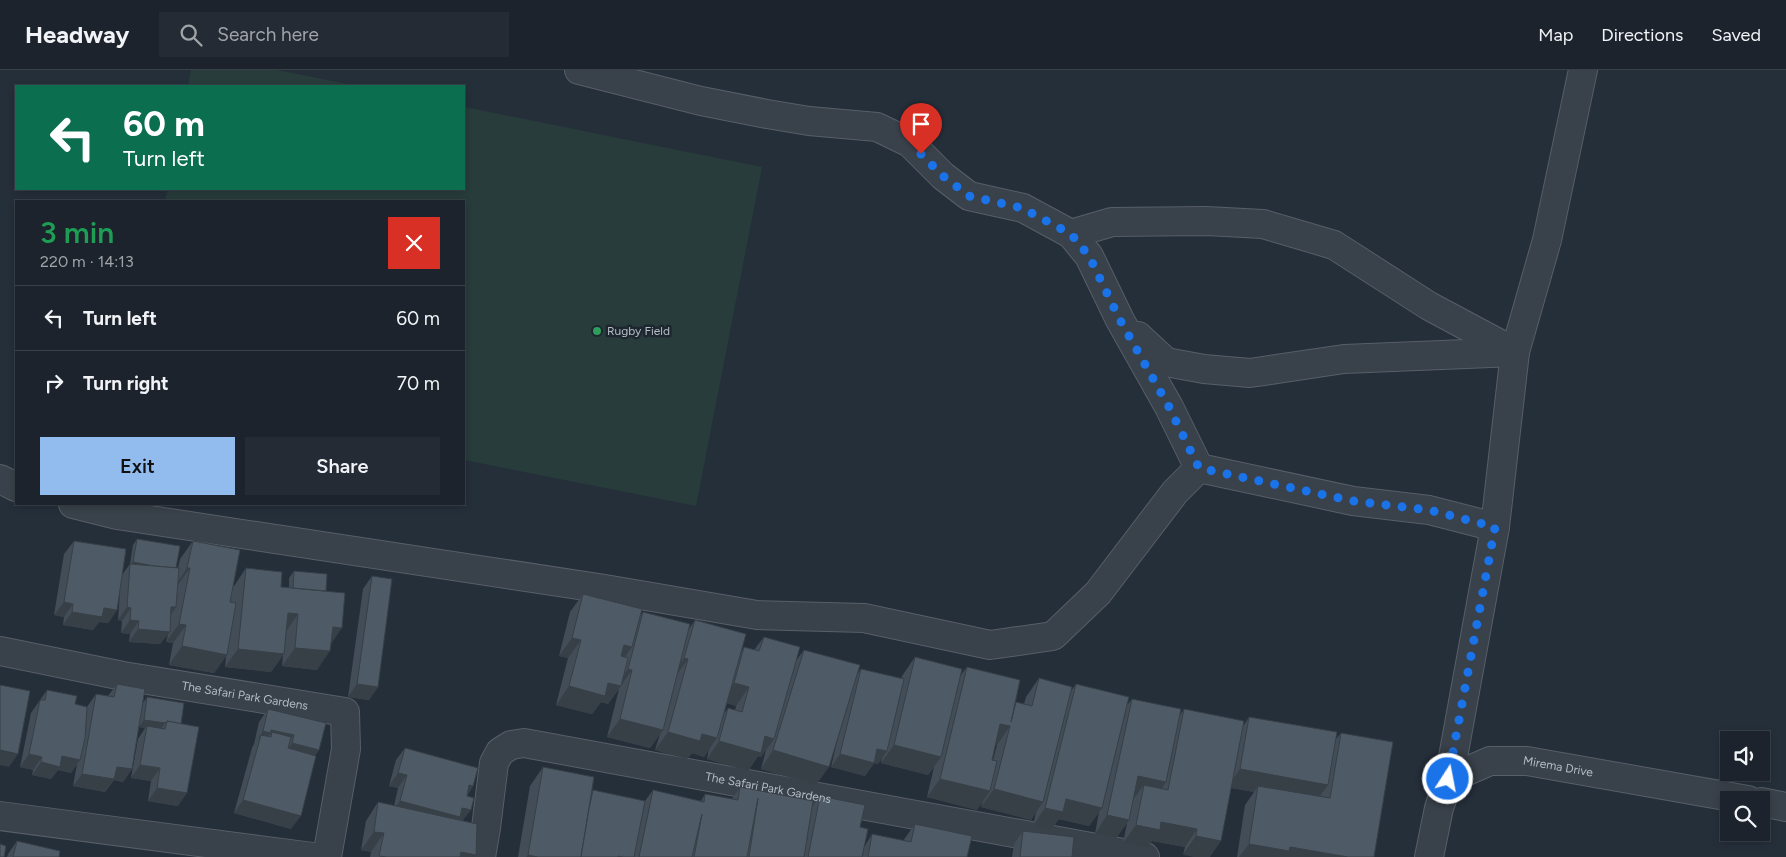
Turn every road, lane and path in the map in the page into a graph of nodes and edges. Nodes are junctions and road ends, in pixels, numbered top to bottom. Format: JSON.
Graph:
{"nodes":[{"id":1,"x":579,"y":70,"type":"edge"},
{"id":2,"x":1583,"y":70,"type":"edge"},
{"id":3,"x":1071,"y":234,"type":"junction"},
{"id":4,"x":1120,"y":320,"type":"junction"},
{"id":5,"x":1514,"y":352,"type":"junction"},
{"id":6,"x":1199,"y":468,"type":"junction"},
{"id":7,"x":0,"y":479,"type":"edge"},
{"id":8,"x":15,"y":486,"type":"edge"},
{"id":9,"x":77,"y":505,"type":"edge"},
{"id":10,"x":1495,"y":527,"type":"junction"},
{"id":11,"x":0,"y":651,"type":"edge"},
{"id":12,"x":1448,"y":779,"type":"junction"},
{"id":13,"x":1720,"y":795,"type":"edge"},
{"id":14,"x":1770,"y":804,"type":"edge"},
{"id":15,"x":1786,"y":807,"type":"edge"},
{"id":16,"x":0,"y":816,"type":"edge"},
{"id":17,"x":313,"y":857,"type":"edge"},
{"id":18,"x":327,"y":857,"type":"edge"},
{"id":19,"x":481,"y":857,"type":"edge"},
{"id":20,"x":1144,"y":857,"type":"edge"},
{"id":21,"x":1430,"y":857,"type":"edge"}],
"edges":[{"from":1,"to":3,"type":"street"},
{"from":2,"to":5,"type":"street"},
{"from":3,"to":4,"type":"street"},
{"from":3,"to":5,"type":"street"},
{"from":4,"to":5,"type":"street"},
{"from":4,"to":6,"type":"street"},
{"from":5,"to":10,"type":"street"},
{"from":6,"to":9,"type":"street"},
{"from":6,"to":10,"type":"street"},
{"from":7,"to":8,"type":"street"},
{"from":10,"to":12,"type":"street"},
{"from":11,"to":18,"type":"street","name":"The Safari Park Gardens"},
{"from":12,"to":13,"type":"street","name":"Mirema Drive"},
{"from":12,"to":21,"type":"street"},
{"from":14,"to":15,"type":"street"},
{"from":16,"to":17,"type":"street"},
{"from":19,"to":20,"type":"street","name":"The Safari Park Gardens"}]}
